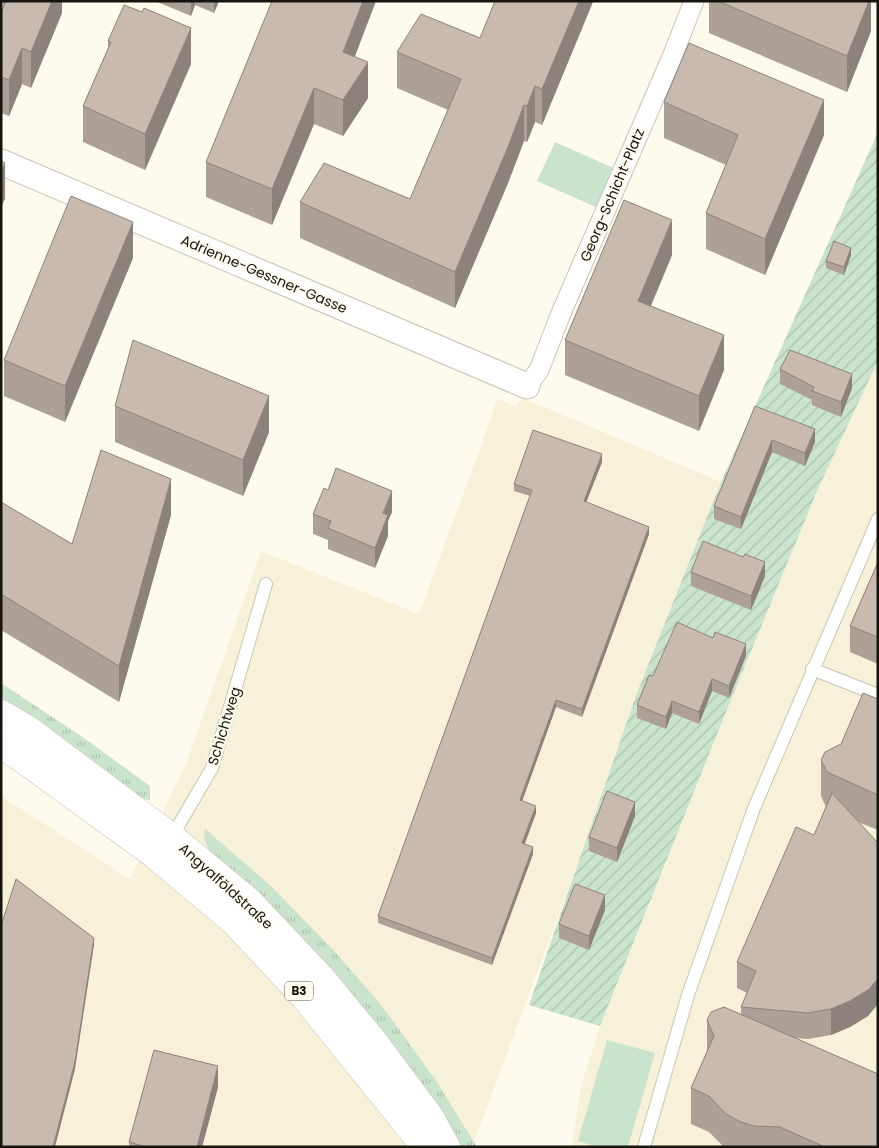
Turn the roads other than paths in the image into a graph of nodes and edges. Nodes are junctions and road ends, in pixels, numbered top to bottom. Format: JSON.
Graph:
{"nodes":[{"id":1,"x":694,"y":1,"type":"edge"},
{"id":2,"x":1,"y":162,"type":"edge"},
{"id":3,"x":527,"y":386,"type":"joint"},
{"id":4,"x":878,"y":519,"type":"edge"},
{"id":5,"x":266,"y":584,"type":"dead end"},
{"id":6,"x":812,"y":669,"type":"junction"},
{"id":7,"x":878,"y":696,"type":"edge"},
{"id":8,"x":1,"y":714,"type":"edge"},
{"id":9,"x":1,"y":745,"type":"edge"},
{"id":10,"x":163,"y":846,"type":"junction"},
{"id":11,"x":424,"y":1147,"type":"edge"},
{"id":12,"x":446,"y":1147,"type":"edge"},
{"id":13,"x":644,"y":1147,"type":"edge"}],
"edges":[{"from":1,"to":3,"type":"street","name":"Georg-Schicht-Platz"},
{"from":2,"to":3,"type":"street","name":"Adrienne-Gessner-Gasse"},
{"from":4,"to":6,"type":"lane"},
{"from":5,"to":10,"type":"lane","name":"Schichtweg"},
{"from":6,"to":7,"type":"lane"},
{"from":6,"to":13,"type":"lane"},
{"from":8,"to":10,"type":"main road","name":"Angyalföldstraße","number":"B3"},
{"from":9,"to":10,"type":"main road","name":"Angyalföldstraße","number":"B3"},
{"from":10,"to":11,"type":"main road","name":"Angyalföldstraße","number":"B3"},
{"from":10,"to":12,"type":"main road","name":"Angyalföldstraße","number":"B3"}]}
